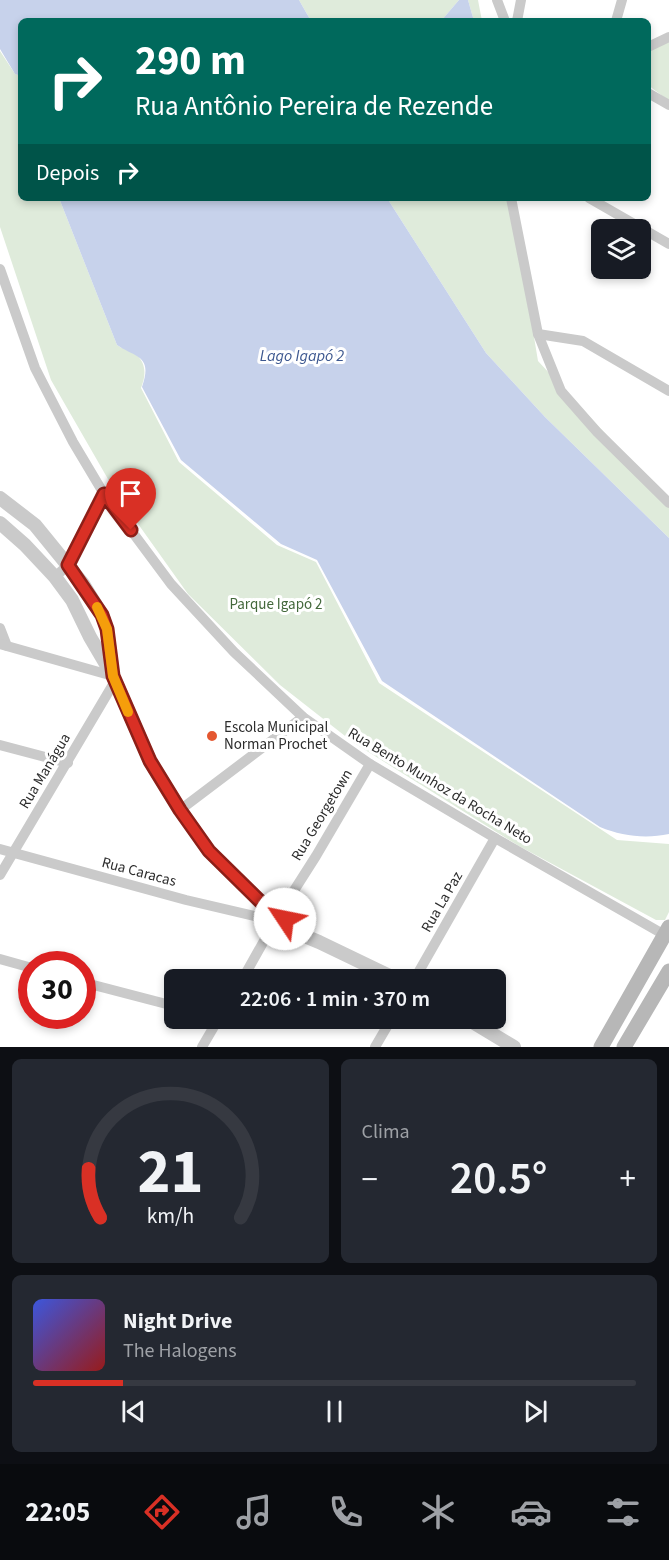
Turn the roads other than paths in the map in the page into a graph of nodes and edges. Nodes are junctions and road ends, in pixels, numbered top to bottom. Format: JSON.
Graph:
{"nodes":[{"id":1,"x":497,"y":0,"type":"edge"},
{"id":2,"x":521,"y":0,"type":"edge"},
{"id":3,"x":622,"y":0,"type":"edge"},
{"id":4,"x":504,"y":18,"type":"edge"},
{"id":5,"x":518,"y":18,"type":"edge"},
{"id":6,"x":617,"y":18,"type":"edge"},
{"id":7,"x":669,"y":38,"type":"edge"},
{"id":8,"x":651,"y":46,"type":"edge"},
{"id":9,"x":651,"y":95,"type":"edge"},
{"id":10,"x":669,"y":105,"type":"edge"},
{"id":11,"x":513,"y":201,"type":"edge"},
{"id":12,"x":594,"y":201,"type":"edge"},
{"id":13,"x":669,"y":244,"type":"edge"},
{"id":14,"x":0,"y":270,"type":"edge"},
{"id":15,"x":538,"y":334,"type":"junction"},
{"id":16,"x":669,"y":391,"type":"edge"},
{"id":17,"x":104,"y":494,"type":"junction"},
{"id":18,"x":0,"y":498,"type":"edge"},
{"id":19,"x":669,"y":503,"type":"edge"},
{"id":20,"x":0,"y":523,"type":"edge"},
{"id":21,"x":68,"y":565,"type":"junction"},
{"id":22,"x":55,"y":577,"type":"junction"},
{"id":23,"x":0,"y":628,"type":"edge"},
{"id":24,"x":4,"y":645,"type":"edge"},
{"id":25,"x":114,"y":679,"type":"junction"},
{"id":26,"x":303,"y":717,"type":"junction"},
{"id":27,"x":0,"y":746,"type":"edge"},
{"id":28,"x":68,"y":763,"type":"junction"},
{"id":29,"x":370,"y":764,"type":"junction"},
{"id":30,"x":180,"y":810,"type":"junction"},
{"id":31,"x":495,"y":838,"type":"junction"},
{"id":32,"x":0,"y":849,"type":"edge"},
{"id":33,"x":14,"y":852,"type":"junction"},
{"id":34,"x":0,"y":875,"type":"edge"},
{"id":35,"x":276,"y":918,"type":"junction"},
{"id":36,"x":667,"y":933,"type":"edge"},
{"id":37,"x":0,"y":959,"type":"edge"},
{"id":38,"x":18,"y":964,"type":"edge"},
{"id":39,"x":248,"y":969,"type":"edge"},
{"id":40,"x":375,"y":969,"type":"edge"},
{"id":41,"x":420,"y":969,"type":"edge"},
{"id":42,"x":669,"y":971,"type":"edge"},
{"id":43,"x":96,"y":986,"type":"edge"},
{"id":44,"x":164,"y":1003,"type":"edge"},
{"id":45,"x":213,"y":1029,"type":"edge"},
{"id":46,"x":386,"y":1029,"type":"edge"},
{"id":47,"x":484,"y":1029,"type":"edge"},
{"id":48,"x":202,"y":1047,"type":"edge"},
{"id":49,"x":375,"y":1047,"type":"edge"},
{"id":50,"x":513,"y":1047,"type":"edge"},
{"id":51,"x":601,"y":1047,"type":"edge"},
{"id":52,"x":624,"y":1047,"type":"edge"}],
"edges":[{"from":1,"to":4,"type":"street"},
{"from":2,"to":5,"type":"street"},
{"from":3,"to":6,"type":"street"},
{"from":7,"to":8,"type":"street"},
{"from":9,"to":10,"type":"street"},
{"from":11,"to":15,"type":"street"},
{"from":12,"to":13,"type":"street"},
{"from":14,"to":17,"type":"street","name":"Rua Bento Munhoz da Rocha Neto"},
{"from":15,"to":16,"type":"street"},
{"from":15,"to":19,"type":"street"},
{"from":17,"to":21,"type":"street"},
{"from":17,"to":26,"type":"street","name":"Rua Bento Munhoz da Rocha Neto"},
{"from":18,"to":21,"type":"street"},
{"from":20,"to":22,"type":"street"},
{"from":21,"to":22,"type":"street"},
{"from":21,"to":25,"type":"street"},
{"from":22,"to":25,"type":"street"},
{"from":23,"to":24,"type":"street"},
{"from":24,"to":25,"type":"street"},
{"from":25,"to":28,"type":"street","name":"Rua Manágua"},
{"from":25,"to":30,"type":"street"},
{"from":26,"to":29,"type":"street","name":"Rua Bento Munhoz da Rocha Neto"},
{"from":26,"to":30,"type":"street"},
{"from":27,"to":28,"type":"street"},
{"from":28,"to":33,"type":"street","name":"Rua Manágua"},
{"from":29,"to":31,"type":"street","name":"Rua Bento Munhoz da Rocha Neto"},
{"from":29,"to":35,"type":"street","name":"Rua Georgetown"},
{"from":30,"to":35,"type":"street"},
{"from":31,"to":36,"type":"street","name":"Rua Bento Munhoz da Rocha Neto"},
{"from":31,"to":41,"type":"street","name":"Rua La Paz"},
{"from":32,"to":33,"type":"street","name":"Rua Caracas"},
{"from":33,"to":34,"type":"street","name":"Rua Manágua"},
{"from":33,"to":35,"type":"street","name":"Rua Caracas"},
{"from":35,"to":39,"type":"street","name":"Rua Georgetown"},
{"from":35,"to":40,"type":"street"},
{"from":36,"to":51,"type":"main road"},
{"from":37,"to":38,"type":"street"},
{"from":42,"to":52,"type":"main road"},
{"from":43,"to":44,"type":"street"},
{"from":45,"to":48,"type":"street"},
{"from":46,"to":49,"type":"street"},
{"from":47,"to":50,"type":"street"}]}
